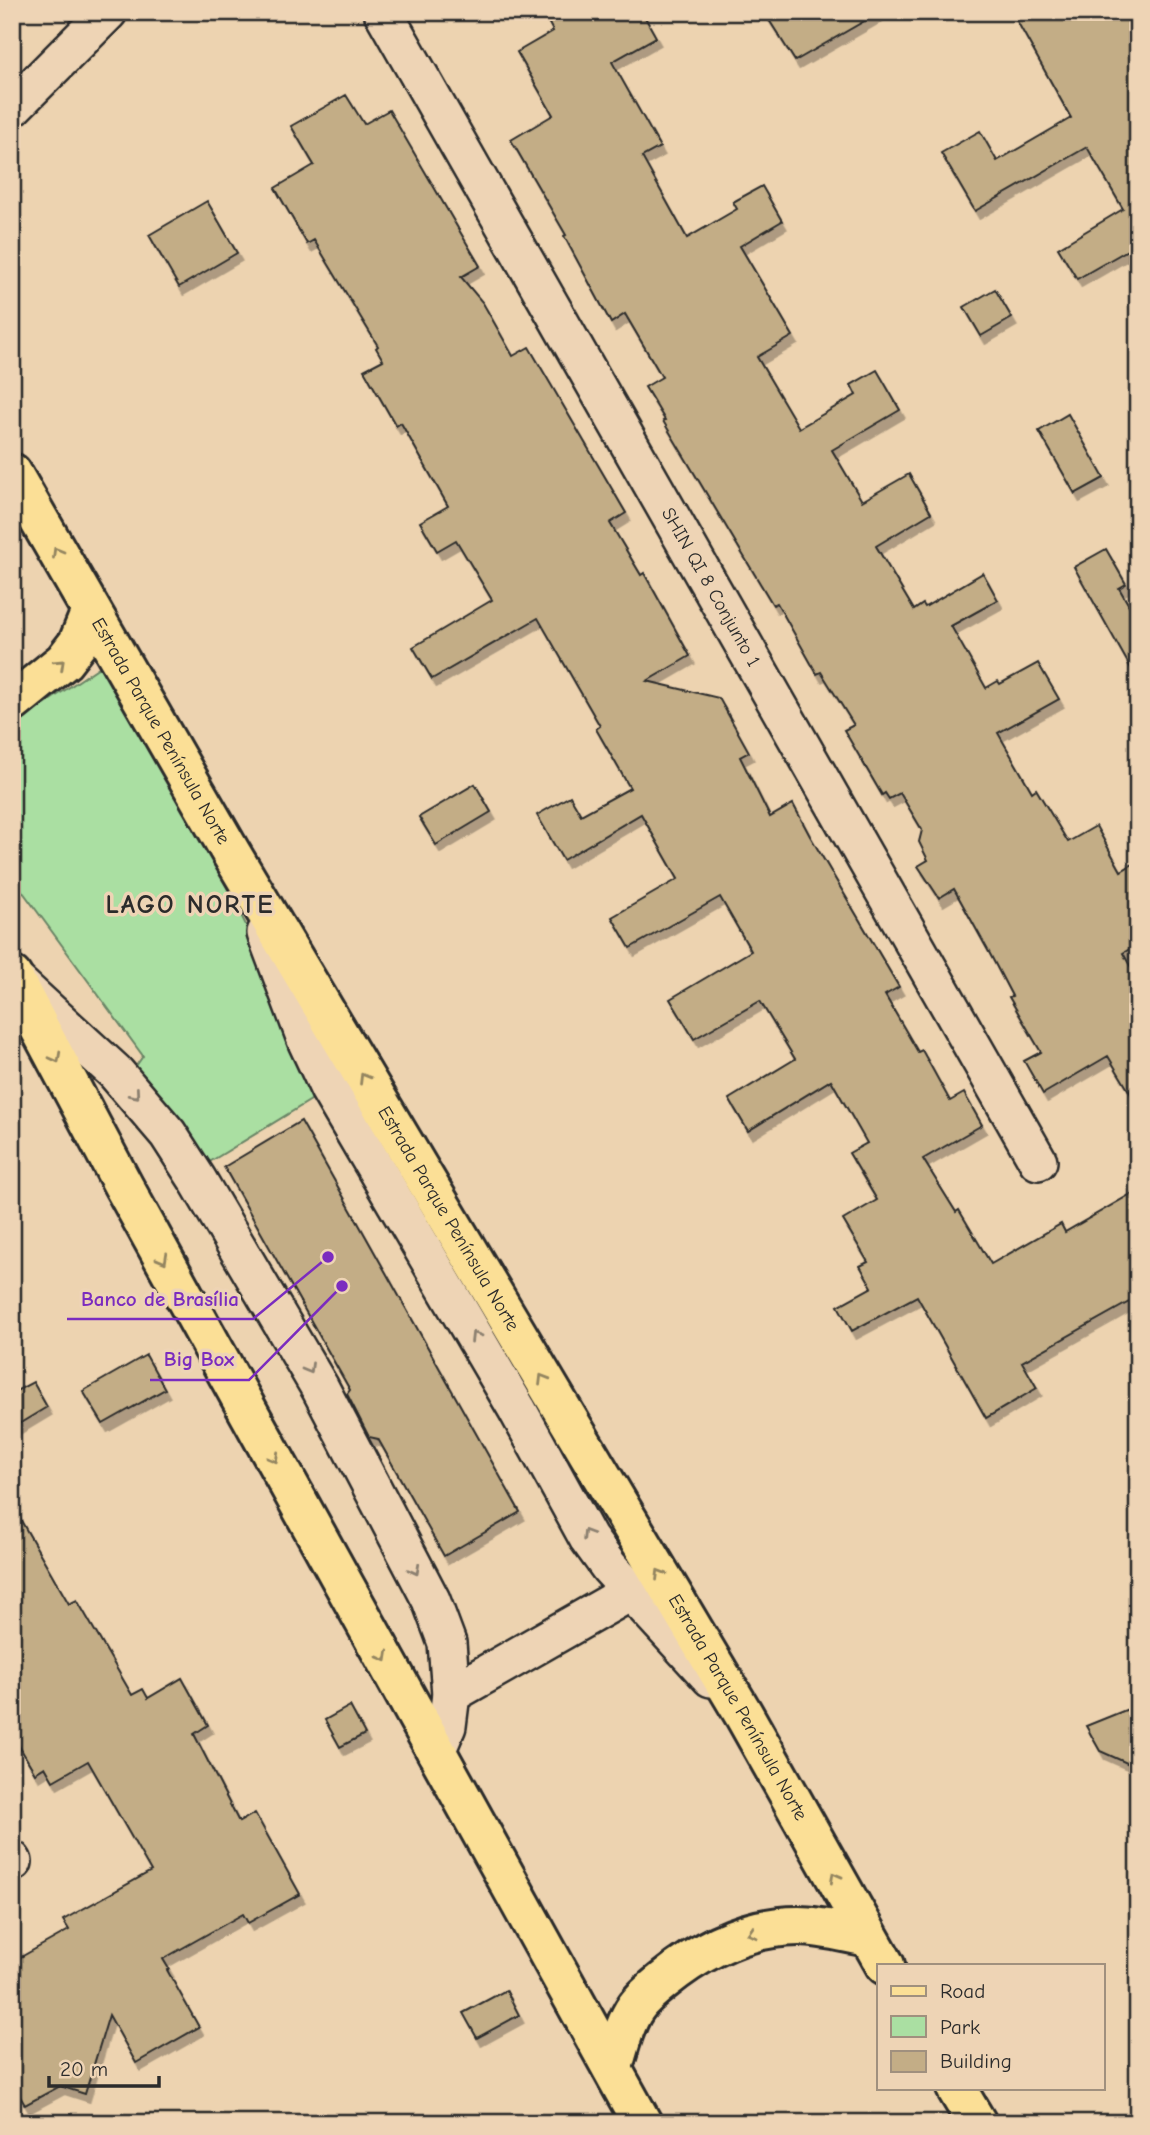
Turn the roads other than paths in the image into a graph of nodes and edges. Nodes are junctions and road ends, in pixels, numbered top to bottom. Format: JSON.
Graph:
{"nodes":[{"id":1,"x":108,"y":12,"type":"edge"},
{"id":2,"x":383,"y":12,"type":"edge"},
{"id":3,"x":12,"y":108,"type":"edge"},
{"id":4,"x":12,"y":473,"type":"edge"},
{"id":5,"x":91,"y":611,"type":"junction"},
{"id":6,"x":12,"y":703,"type":"edge"},
{"id":7,"x":231,"y":853,"type":"junction"},
{"id":8,"x":13,"y":978,"type":"edge"},
{"id":9,"x":1038,"y":1161,"type":"dead end"},
{"id":10,"x":632,"y":1591,"type":"junction"},
{"id":11,"x":451,"y":1693,"type":"junction"},
{"id":12,"x":744,"y":1715,"type":"junction"},
{"id":13,"x":436,"y":1752,"type":"junction"},
{"id":14,"x":876,"y":1951,"type":"edge"},
{"id":15,"x":613,"y":2067,"type":"junction"},
{"id":16,"x":957,"y":2090,"type":"edge"},
{"id":17,"x":642,"y":2123,"type":"edge"},
{"id":18,"x":977,"y":2123,"type":"edge"}],
"edges":[{"from":1,"to":3,"type":"street"},
{"from":2,"to":9,"type":"street","name":"SHIN QI 8 Conjunto 1"},
{"from":5,"to":4,"type":"main road","name":"Estrada Parque Península Norte","one_way":true},
{"from":6,"to":5,"type":"main road","one_way":true},
{"from":5,"to":7,"type":"main road","name":"Estrada Parque Península Norte"},
{"from":10,"to":7,"type":"street","one_way":true},
{"from":12,"to":7,"type":"main road","name":"Estrada Parque Península Norte","one_way":true},
{"from":8,"to":11,"type":"street","one_way":true},
{"from":8,"to":13,"type":"main road","one_way":true},
{"from":10,"to":11,"type":"street"},
{"from":10,"to":12,"type":"street"},
{"from":11,"to":13,"type":"street"},
{"from":14,"to":12,"type":"main road","name":"Estrada Parque Península Norte","one_way":true},
{"from":13,"to":15,"type":"main road"},
{"from":14,"to":15,"type":"main road","one_way":true},
{"from":15,"to":17,"type":"main road"},
{"from":16,"to":18,"type":"main road"}]}
